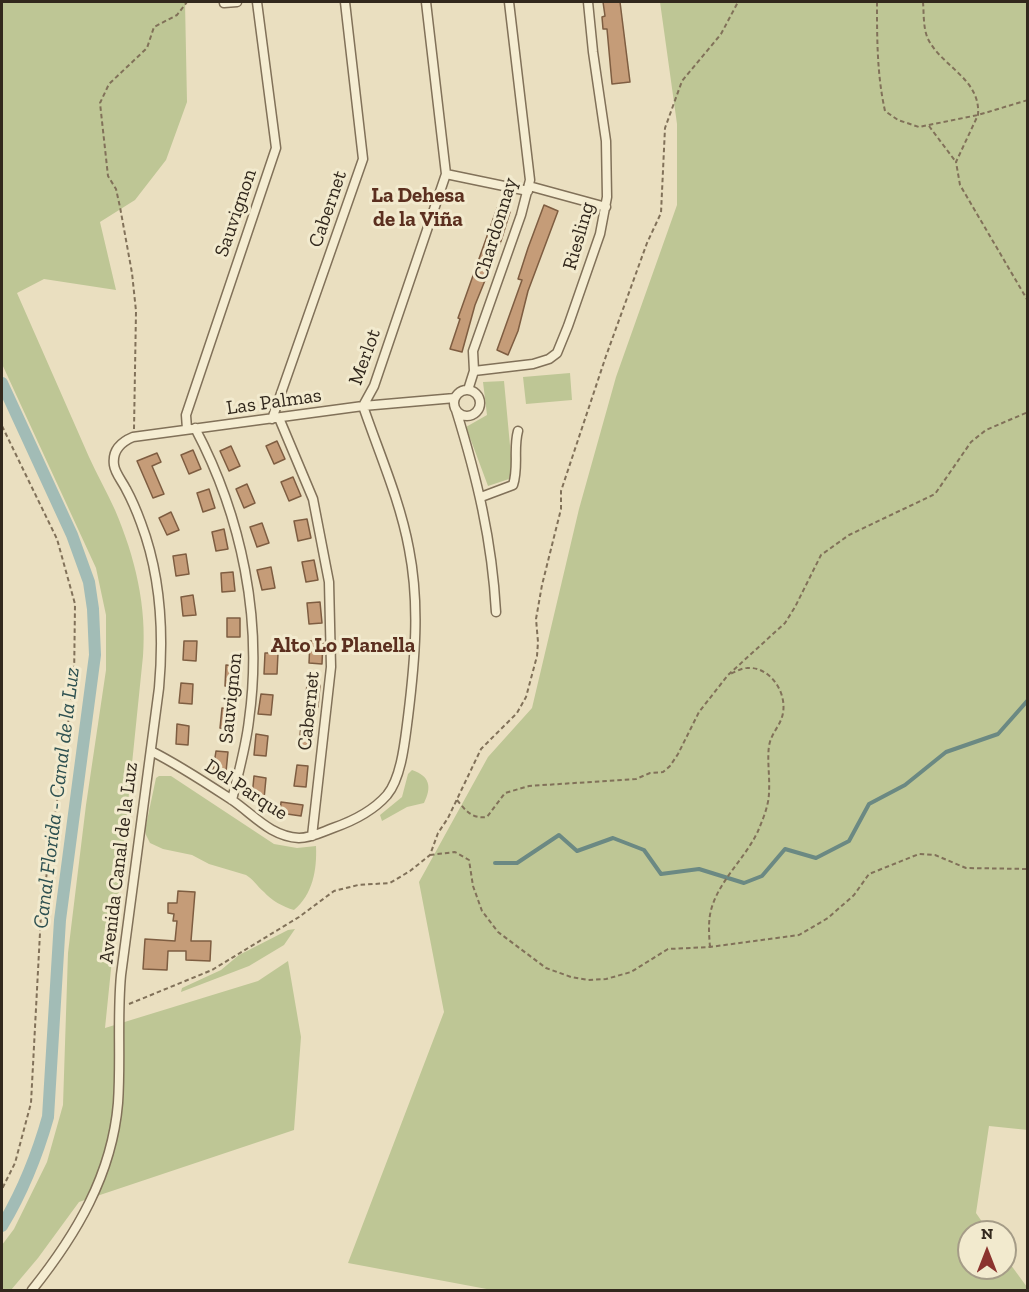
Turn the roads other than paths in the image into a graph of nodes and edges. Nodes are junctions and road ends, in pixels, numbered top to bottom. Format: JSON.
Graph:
{"nodes":[{"id":1,"x":237,"y":2,"type":"edge"},
{"id":2,"x":257,"y":2,"type":"edge"},
{"id":3,"x":345,"y":2,"type":"edge"},
{"id":4,"x":426,"y":2,"type":"edge"},
{"id":5,"x":509,"y":2,"type":"edge"},
{"id":6,"x":588,"y":2,"type":"edge"},
{"id":7,"x":224,"y":3,"type":"edge"},
{"id":8,"x":446,"y":174,"type":"junction"},
{"id":9,"x":528,"y":189,"type":"junction"},
{"id":10,"x":606,"y":207,"type":"junction"},
{"id":11,"x":474,"y":371,"type":"junction"},
{"id":12,"x":468,"y":390,"type":"junction"},
{"id":13,"x":455,"y":398,"type":"junction"},
{"id":14,"x":363,"y":406,"type":"junction"},
{"id":15,"x":456,"y":410,"type":"junction"},
{"id":16,"x":276,"y":419,"type":"junction"},
{"id":17,"x":191,"y":429,"type":"junction"},
{"id":18,"x":518,"y":431,"type":"dead end"},
{"id":19,"x":134,"y":437,"type":"joint"},
{"id":20,"x":481,"y":497,"type":"junction"},
{"id":21,"x":496,"y":612,"type":"dead end"},
{"id":22,"x":151,"y":751,"type":"junction"},
{"id":23,"x":388,"y":794,"type":"joint"},
{"id":24,"x":232,"y":800,"type":"junction"},
{"id":25,"x":312,"y":836,"type":"junction"},
{"id":26,"x":32,"y":1290,"type":"edge"}],
"edges":[{"from":1,"to":7,"type":"street"},
{"from":2,"to":17,"type":"street","name":"Sauvignon"},
{"from":3,"to":16,"type":"street","name":"Cabernet"},
{"from":4,"to":8,"type":"street","name":"Merlot"},
{"from":5,"to":9,"type":"street","name":"Chardonnay"},
{"from":6,"to":10,"type":"street","name":"Riesling"},
{"from":8,"to":9,"type":"street"},
{"from":8,"to":14,"type":"street","name":"Merlot"},
{"from":9,"to":10,"type":"street"},
{"from":9,"to":11,"type":"street","name":"Chardonnay"},
{"from":10,"to":11,"type":"street","name":"Riesling"},
{"from":11,"to":12,"type":"street","name":"Chardonnay"},
{"from":12,"to":13,"type":"street","name":"Las Palmas"},
{"from":12,"to":15,"type":"street"},
{"from":13,"to":14,"type":"street","name":"Las Palmas"},
{"from":13,"to":15,"type":"street"},
{"from":14,"to":16,"type":"street","name":"Las Palmas"},
{"from":14,"to":23,"type":"street","name":"Merlot"},
{"from":15,"to":20,"type":"street"},
{"from":16,"to":17,"type":"street","name":"Las Palmas"},
{"from":16,"to":25,"type":"street","name":"Cabernet"},
{"from":17,"to":19,"type":"street","name":"Las Palmas"},
{"from":17,"to":24,"type":"street","name":"Sauvignon"},
{"from":18,"to":20,"type":"street"},
{"from":19,"to":22,"type":"street","name":"Avenida Canal de la Luz"},
{"from":20,"to":21,"type":"street"},
{"from":22,"to":24,"type":"street","name":"Del Parque"},
{"from":22,"to":26,"type":"street","name":"Avenida Canal de la Luz"},
{"from":23,"to":25,"type":"street","name":"Del Parque"},
{"from":24,"to":25,"type":"street","name":"Del Parque"}]}
